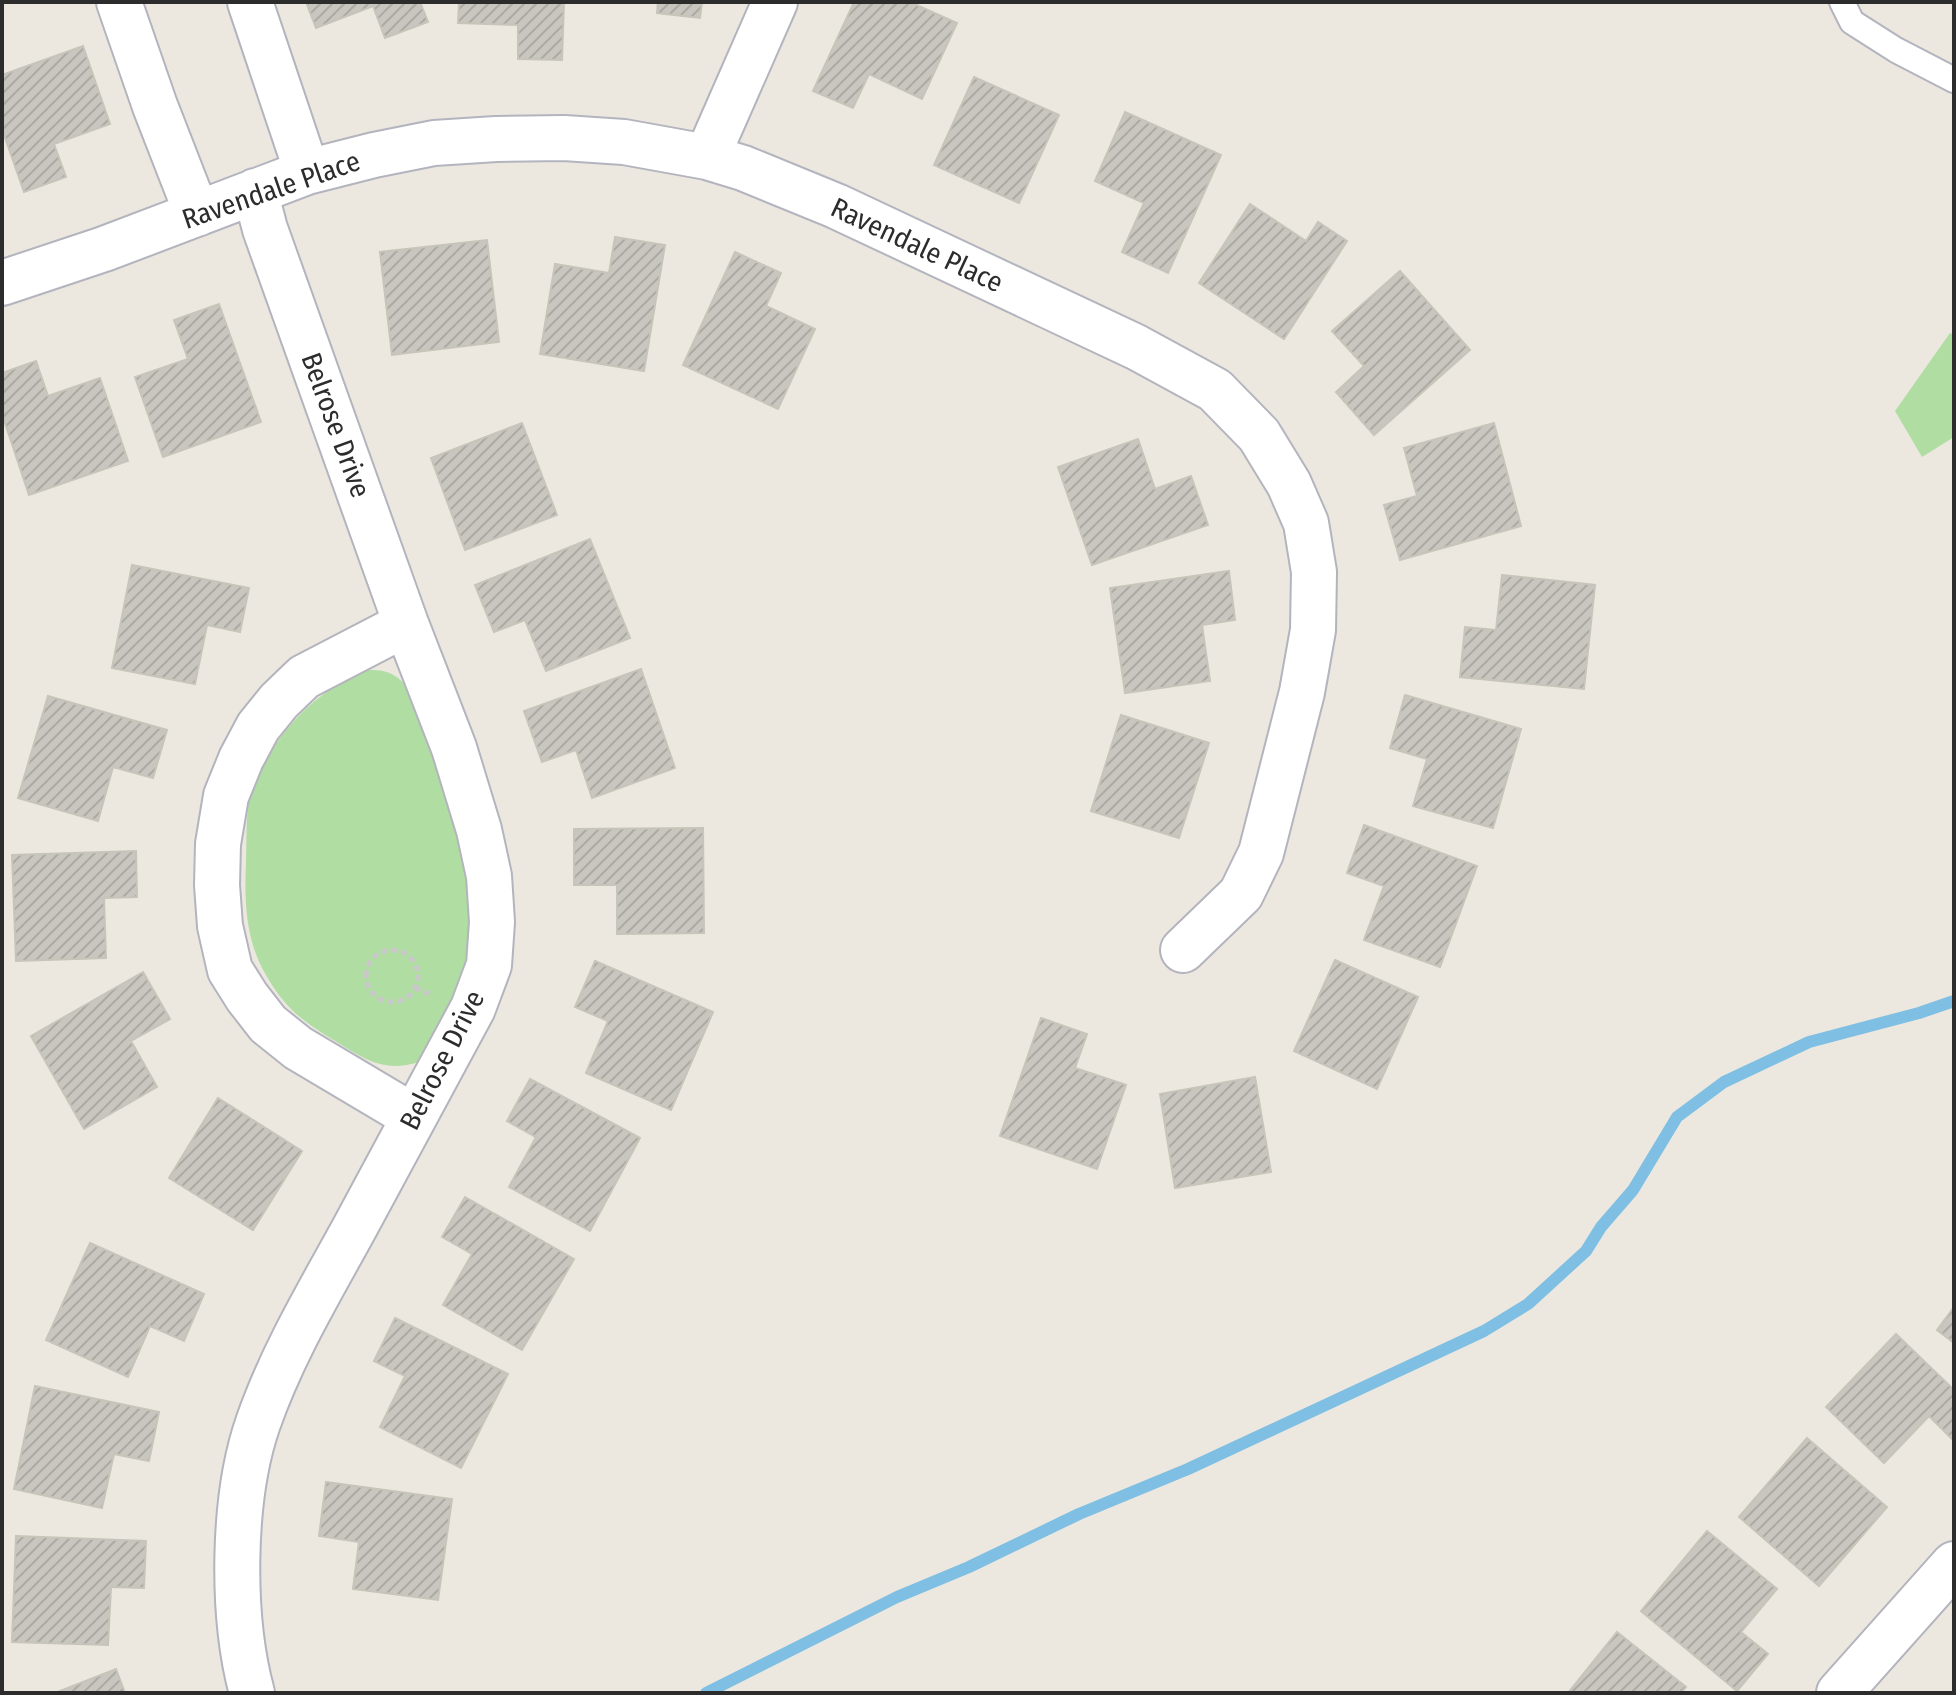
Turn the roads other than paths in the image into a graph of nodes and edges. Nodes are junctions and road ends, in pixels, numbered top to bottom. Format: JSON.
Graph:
{"nodes":[{"id":1,"x":119,"y":2,"type":"edge"},
{"id":2,"x":250,"y":2,"type":"edge"},
{"id":3,"x":775,"y":2,"type":"edge"},
{"id":4,"x":1842,"y":2,"type":"edge"},
{"id":5,"x":1954,"y":80,"type":"edge"},
{"id":6,"x":707,"y":157,"type":"junction"},
{"id":7,"x":307,"y":172,"type":"junction"},
{"id":8,"x":255,"y":191,"type":"junction"},
{"id":9,"x":197,"y":214,"type":"junction"},
{"id":10,"x":2,"y":283,"type":"edge"},
{"id":11,"x":406,"y":624,"type":"junction"},
{"id":12,"x":1183,"y":950,"type":"dead end"},
{"id":13,"x":414,"y":1117,"type":"junction"},
{"id":14,"x":1954,"y":1564,"type":"edge"},
{"id":15,"x":252,"y":1693,"type":"edge"},
{"id":16,"x":1839,"y":1693,"type":"edge"}],
"edges":[{"from":1,"to":9,"type":"street"},
{"from":2,"to":7,"type":"street"},
{"from":3,"to":6,"type":"street"},
{"from":4,"to":5,"type":"lane"},
{"from":6,"to":7,"type":"street","name":"Ravendale Place"},
{"from":6,"to":12,"type":"street","name":"Ravendale Place"},
{"from":7,"to":8,"type":"street","name":"Ravendale Place"},
{"from":8,"to":9,"type":"street","name":"Ravendale Place"},
{"from":8,"to":11,"type":"street","name":"Belrose Drive"},
{"from":9,"to":10,"type":"street","name":"Ravendale Place"},
{"from":11,"to":13,"type":"street","name":"Belrose Drive"},
{"from":11,"to":13,"type":"street"},
{"from":13,"to":15,"type":"street","name":"Belrose Drive"},
{"from":14,"to":16,"type":"street"}]}
